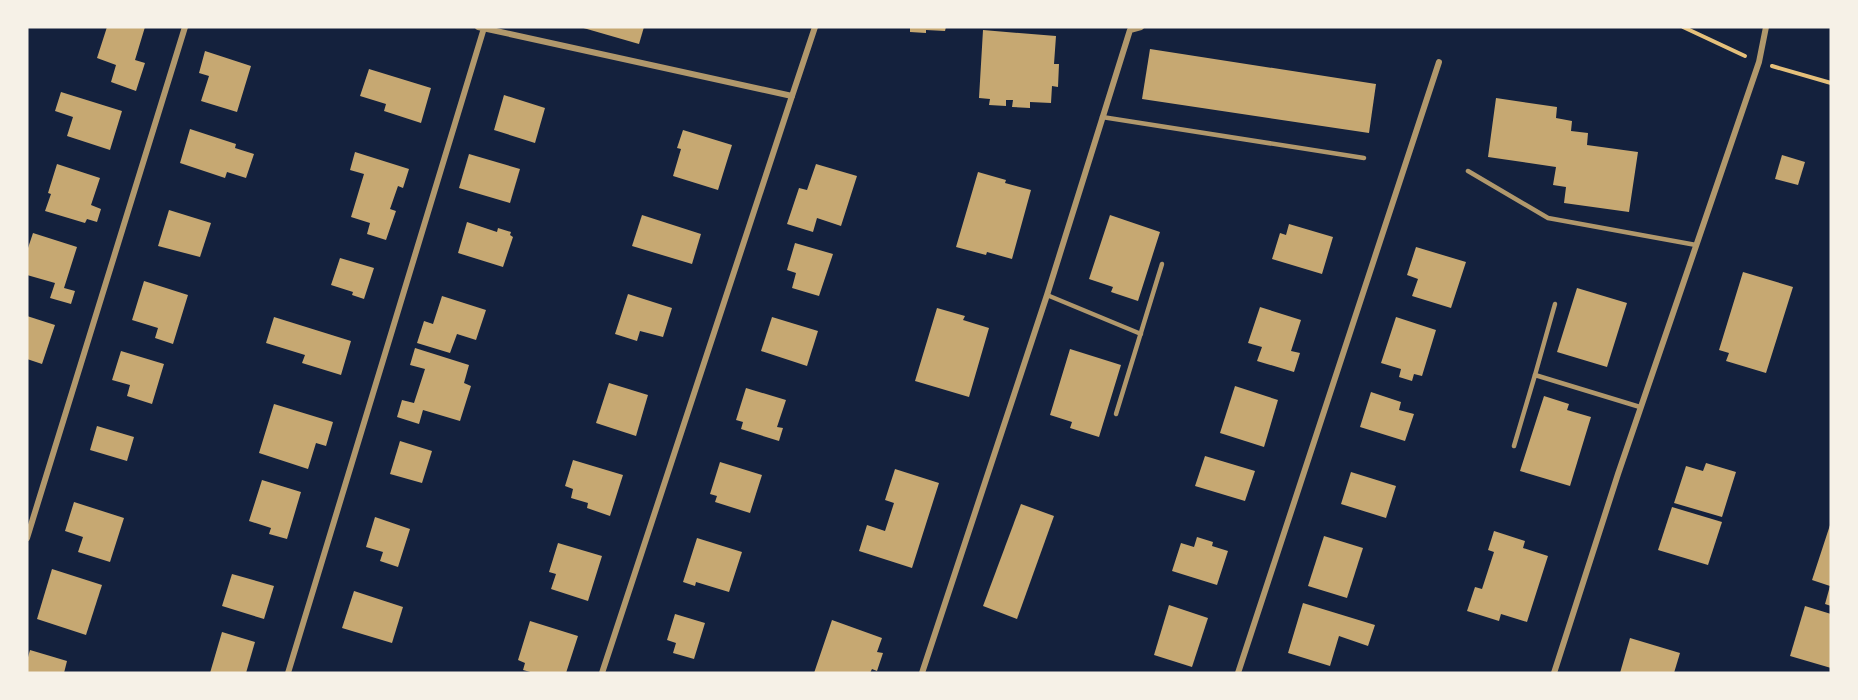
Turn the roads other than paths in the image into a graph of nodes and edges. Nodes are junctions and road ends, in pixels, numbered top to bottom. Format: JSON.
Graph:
{"nodes":[{"id":1,"x":185,"y":27,"type":"edge"},
{"id":2,"x":815,"y":27,"type":"edge"},
{"id":3,"x":1141,"y":27,"type":"edge"},
{"id":4,"x":1766,"y":27,"type":"edge"},
{"id":5,"x":481,"y":28,"type":"edge"},
{"id":6,"x":1127,"y":28,"type":"edge"},
{"id":7,"x":1439,"y":62,"type":"dead end"},
{"id":8,"x":792,"y":96,"type":"junction"},
{"id":9,"x":1102,"y":117,"type":"junction"},
{"id":10,"x":1364,"y":158,"type":"dead end"},
{"id":11,"x":1468,"y":171,"type":"dead end"},
{"id":12,"x":1696,"y":245,"type":"junction"},
{"id":13,"x":1162,"y":264,"type":"dead end"},
{"id":14,"x":1047,"y":295,"type":"junction"},
{"id":15,"x":1556,"y":304,"type":"dead end"},
{"id":16,"x":1141,"y":334,"type":"junction"},
{"id":17,"x":1534,"y":375,"type":"junction"},
{"id":18,"x":1640,"y":407,"type":"junction"},
{"id":19,"x":1116,"y":414,"type":"dead end"},
{"id":20,"x":1514,"y":446,"type":"dead end"},
{"id":21,"x":27,"y":538,"type":"edge"},
{"id":22,"x":288,"y":673,"type":"edge"},
{"id":23,"x":602,"y":673,"type":"edge"},
{"id":24,"x":922,"y":673,"type":"edge"},
{"id":25,"x":1238,"y":673,"type":"edge"},
{"id":26,"x":1554,"y":673,"type":"edge"}],
"edges":[{"from":1,"to":21,"type":"street"},
{"from":2,"to":8,"type":"street"},
{"from":3,"to":6,"type":"street"},
{"from":4,"to":12,"type":"street"},
{"from":5,"to":8,"type":"street"},
{"from":5,"to":22,"type":"street"},
{"from":6,"to":9,"type":"street"},
{"from":7,"to":25,"type":"street"},
{"from":8,"to":23,"type":"street"},
{"from":9,"to":10,"type":"lane"},
{"from":9,"to":14,"type":"street"},
{"from":11,"to":12,"type":"lane"},
{"from":12,"to":18,"type":"street"},
{"from":13,"to":16,"type":"lane"},
{"from":14,"to":16,"type":"lane"},
{"from":14,"to":24,"type":"street"},
{"from":15,"to":17,"type":"lane"},
{"from":16,"to":19,"type":"lane"},
{"from":17,"to":18,"type":"lane"},
{"from":17,"to":20,"type":"lane"},
{"from":18,"to":26,"type":"street"}]}
